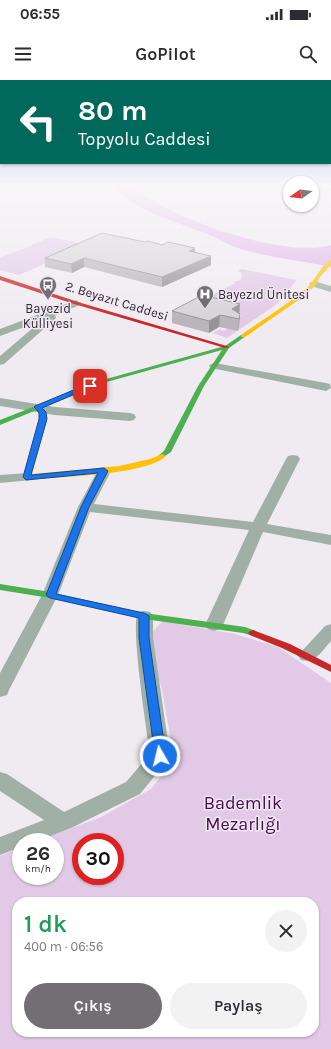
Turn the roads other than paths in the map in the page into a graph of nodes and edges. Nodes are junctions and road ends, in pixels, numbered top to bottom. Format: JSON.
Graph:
{"nodes":[{"id":1,"x":331,"y":262,"type":"edge"},
{"id":2,"x":0,"y":278,"type":"edge"},
{"id":3,"x":315,"y":281,"type":"junction"},
{"id":4,"x":331,"y":289,"type":"edge"},
{"id":5,"x":76,"y":303,"type":"junction"},
{"id":6,"x":61,"y":309,"type":"junction"},
{"id":7,"x":0,"y":334,"type":"edge"},
{"id":8,"x":227,"y":347,"type":"junction"},
{"id":9,"x":0,"y":362,"type":"edge"},
{"id":10,"x":215,"y":366,"type":"junction"},
{"id":11,"x":326,"y":387,"type":"dead end"},
{"id":12,"x":0,"y":402,"type":"edge"},
{"id":13,"x":37,"y":407,"type":"junction"},
{"id":14,"x":130,"y":417,"type":"dead end"},
{"id":15,"x":0,"y":423,"type":"edge"},
{"id":16,"x":293,"y":459,"type":"dead end"},
{"id":17,"x":104,"y":471,"type":"junction"},
{"id":18,"x":26,"y":477,"type":"junction"},
{"id":19,"x":0,"y":479,"type":"edge"},
{"id":20,"x":85,"y":507,"type":"junction"},
{"id":21,"x":258,"y":527,"type":"junction"},
{"id":22,"x":331,"y":540,"type":"edge"},
{"id":23,"x":1,"y":588,"type":"edge"},
{"id":24,"x":50,"y":595,"type":"junction"},
{"id":25,"x":144,"y":616,"type":"junction"},
{"id":26,"x":214,"y":625,"type":"junction"},
{"id":27,"x":331,"y":630,"type":"edge"},
{"id":28,"x":307,"y":656,"type":"junction"},
{"id":29,"x":331,"y":669,"type":"edge"},
{"id":30,"x":0,"y":690,"type":"edge"},
{"id":31,"x":0,"y":780,"type":"edge"},
{"id":32,"x":63,"y":822,"type":"junction"},
{"id":33,"x":0,"y":846,"type":"edge"}],
"edges":[{"from":1,"to":3,"type":"street"},
{"from":2,"to":5,"type":"street","name":"2. Beyazıt Caddesi"},
{"from":3,"to":4,"type":"street"},
{"from":3,"to":8,"type":"street"},
{"from":5,"to":6,"type":"street"},
{"from":5,"to":8,"type":"street","name":"2. Beyazıt Caddesi"},
{"from":6,"to":7,"type":"street"},
{"from":6,"to":9,"type":"street"},
{"from":8,"to":10,"type":"street"},
{"from":8,"to":13,"type":"street"},
{"from":10,"to":11,"type":"street"},
{"from":10,"to":17,"type":"street"},
{"from":12,"to":13,"type":"street"},
{"from":13,"to":14,"type":"street"},
{"from":13,"to":15,"type":"street"},
{"from":13,"to":18,"type":"street"},
{"from":16,"to":21,"type":"street"},
{"from":17,"to":18,"type":"street"},
{"from":17,"to":20,"type":"street"},
{"from":18,"to":19,"type":"street"},
{"from":20,"to":21,"type":"street"},
{"from":20,"to":24,"type":"street"},
{"from":21,"to":22,"type":"street"},
{"from":21,"to":26,"type":"street"},
{"from":23,"to":24,"type":"street"},
{"from":24,"to":25,"type":"street"},
{"from":24,"to":30,"type":"street"},
{"from":25,"to":26,"type":"street"},
{"from":25,"to":32,"type":"street"},
{"from":26,"to":28,"type":"street"},
{"from":27,"to":28,"type":"street"},
{"from":28,"to":29,"type":"street"},
{"from":31,"to":32,"type":"street"},
{"from":32,"to":33,"type":"street"}]}
